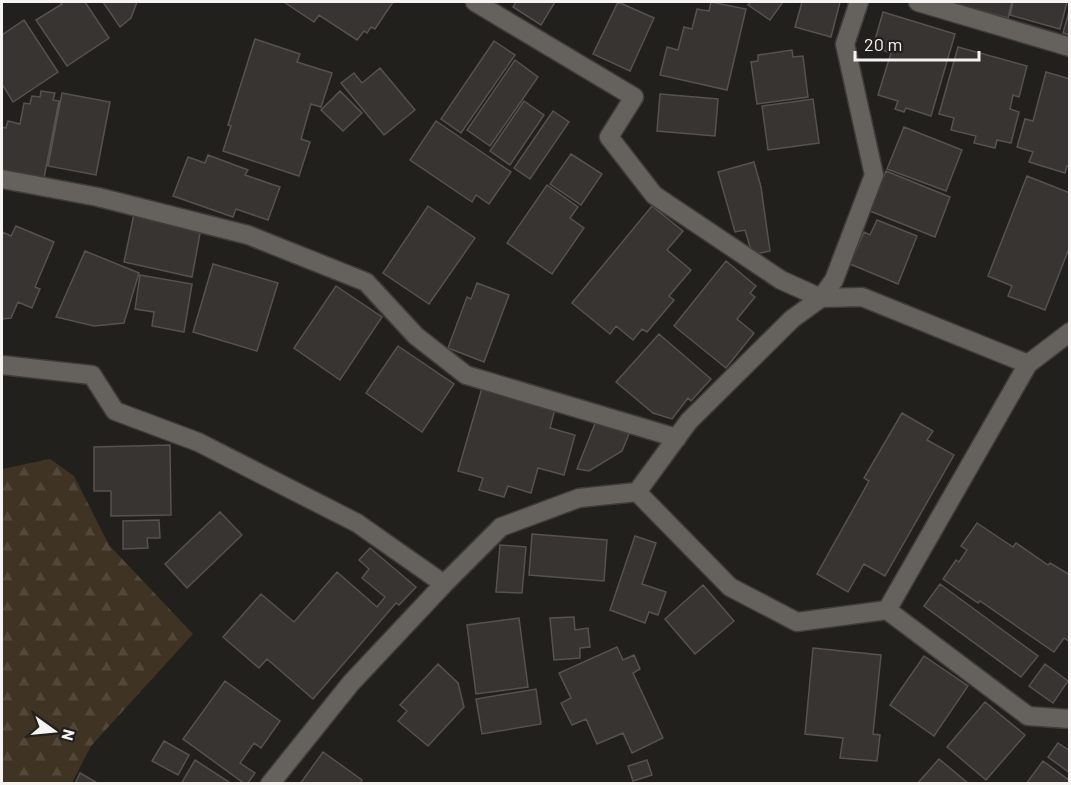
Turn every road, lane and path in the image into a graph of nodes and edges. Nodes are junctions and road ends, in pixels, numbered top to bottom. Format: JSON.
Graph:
{"nodes":[{"id":1,"x":475,"y":2,"type":"edge"},
{"id":2,"x":859,"y":2,"type":"edge"},
{"id":3,"x":918,"y":2,"type":"edge"},
{"id":4,"x":1070,"y":47,"type":"edge"},
{"id":5,"x":2,"y":179,"type":"edge"},
{"id":6,"x":821,"y":298,"type":"junction"},
{"id":7,"x":1070,"y":332,"type":"edge"},
{"id":8,"x":1028,"y":364,"type":"junction"},
{"id":9,"x":2,"y":365,"type":"edge"},
{"id":10,"x":677,"y":438,"type":"junction"},
{"id":11,"x":637,"y":492,"type":"junction"},
{"id":12,"x":444,"y":584,"type":"junction"},
{"id":13,"x":887,"y":610,"type":"junction"},
{"id":14,"x":1070,"y":719,"type":"edge"},
{"id":15,"x":270,"y":783,"type":"edge"}],
"edges":[{"from":1,"to":6,"type":"street"},
{"from":2,"to":6,"type":"street"},
{"from":3,"to":4,"type":"street"},
{"from":5,"to":10,"type":"street"},
{"from":6,"to":8,"type":"street"},
{"from":6,"to":10,"type":"street"},
{"from":7,"to":8,"type":"street"},
{"from":8,"to":13,"type":"street"},
{"from":9,"to":12,"type":"street"},
{"from":10,"to":11,"type":"street"},
{"from":11,"to":12,"type":"street"},
{"from":11,"to":13,"type":"street"},
{"from":12,"to":15,"type":"street"},
{"from":13,"to":14,"type":"street"}]}
